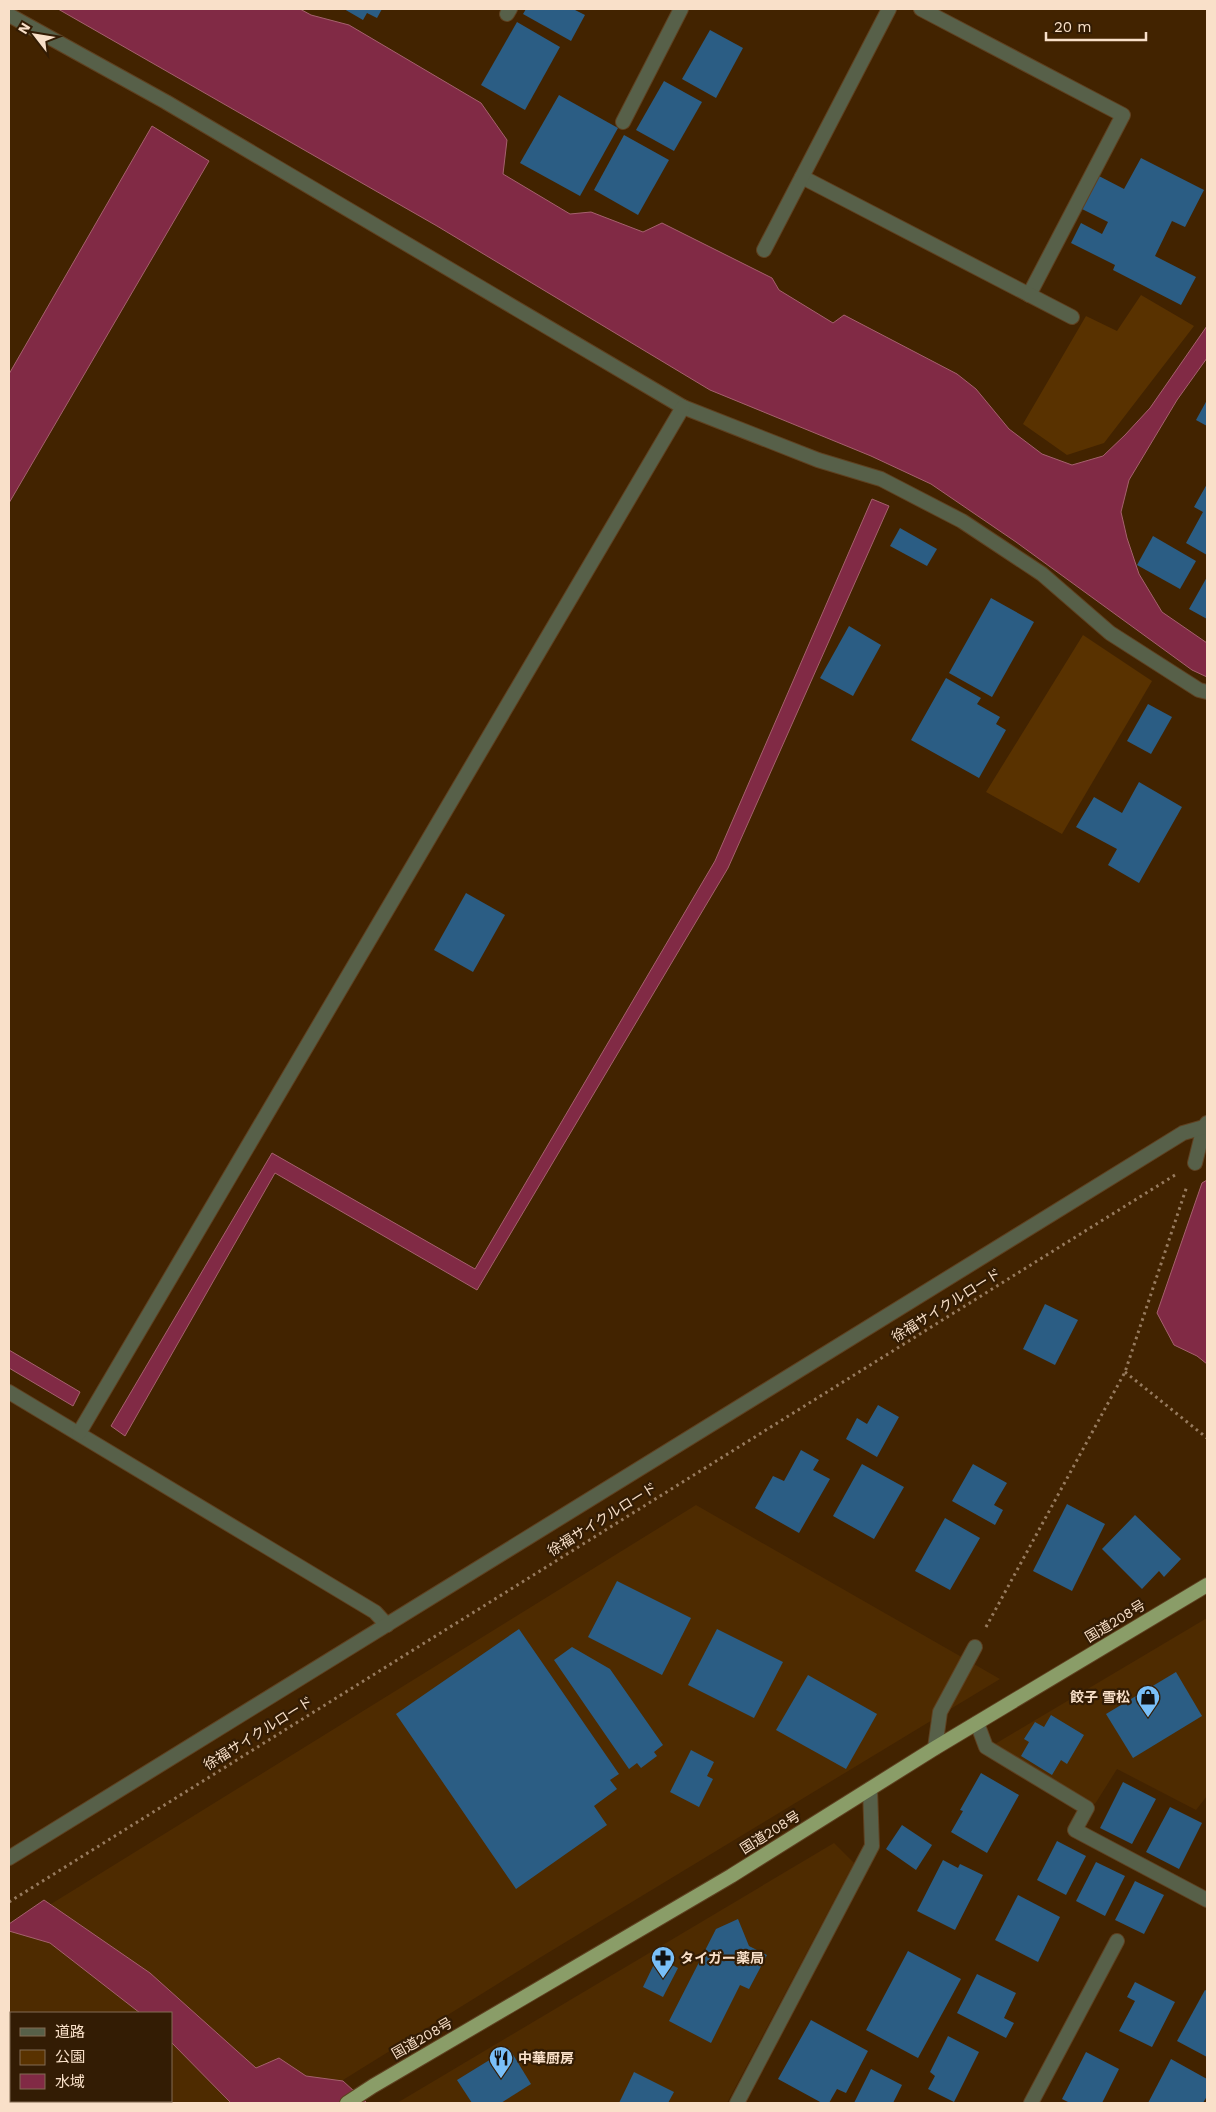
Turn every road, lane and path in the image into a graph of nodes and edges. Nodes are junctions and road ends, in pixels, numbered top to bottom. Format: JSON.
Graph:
{"nodes":[{"id":1,"x":681,"y":9,"type":"edge"},
{"id":2,"x":889,"y":9,"type":"edge"},
{"id":3,"x":921,"y":9,"type":"edge"},
{"id":4,"x":9,"y":15,"type":"edge"},
{"id":5,"x":623,"y":122,"type":"dead end"},
{"id":6,"x":802,"y":177,"type":"junction"},
{"id":7,"x":764,"y":250,"type":"dead end"},
{"id":8,"x":1029,"y":295,"type":"junction"},
{"id":9,"x":1072,"y":317,"type":"dead end"},
{"id":10,"x":683,"y":407,"type":"junction"},
{"id":11,"x":1207,"y":692,"type":"edge"},
{"id":12,"x":1206,"y":1125,"type":"edge"},
{"id":13,"x":1195,"y":1163,"type":"junction"},
{"id":14,"x":1125,"y":1372,"type":"junction"},
{"id":15,"x":9,"y":1392,"type":"edge"},
{"id":16,"x":79,"y":1433,"type":"junction"},
{"id":17,"x":1207,"y":1438,"type":"edge"},
{"id":18,"x":1207,"y":1584,"type":"edge"},
{"id":19,"x":387,"y":1625,"type":"junction"},
{"id":20,"x":975,"y":1647,"type":"joint"},
{"id":21,"x":977,"y":1723,"type":"junction"},
{"id":22,"x":935,"y":1748,"type":"junction"},
{"id":23,"x":870,"y":1789,"type":"junction"},
{"id":24,"x":9,"y":1858,"type":"edge"},
{"id":25,"x":1207,"y":1900,"type":"edge"},
{"id":26,"x":9,"y":1902,"type":"edge"},
{"id":27,"x":1117,"y":1940,"type":"dead end"},
{"id":28,"x":347,"y":2103,"type":"edge"},
{"id":29,"x":738,"y":2103,"type":"edge"},
{"id":30,"x":1030,"y":2103,"type":"edge"}],
"edges":[{"from":1,"to":5,"type":"street"},
{"from":2,"to":6,"type":"street"},
{"from":3,"to":8,"type":"street"},
{"from":4,"to":10,"type":"street"},
{"from":6,"to":7,"type":"street"},
{"from":6,"to":8,"type":"street"},
{"from":8,"to":9,"type":"street"},
{"from":10,"to":11,"type":"street"},
{"from":10,"to":16,"type":"street"},
{"from":12,"to":13,"type":"street"},
{"from":12,"to":19,"type":"street"},
{"from":13,"to":14,"type":"path"},
{"from":13,"to":26,"type":"path","name":"徐福サイクルロード"},
{"from":14,"to":17,"type":"path"},
{"from":14,"to":20,"type":"path"},
{"from":15,"to":16,"type":"street"},
{"from":16,"to":19,"type":"street"},
{"from":18,"to":21,"type":"highway","name":"国道208号"},
{"from":19,"to":24,"type":"street"},
{"from":20,"to":22,"type":"street"},
{"from":21,"to":22,"type":"highway","name":"国道208号"},
{"from":21,"to":25,"type":"street"},
{"from":22,"to":23,"type":"highway","name":"国道208号"},
{"from":23,"to":28,"type":"highway","name":"国道208号"},
{"from":23,"to":29,"type":"street"},
{"from":27,"to":30,"type":"street"}]}
